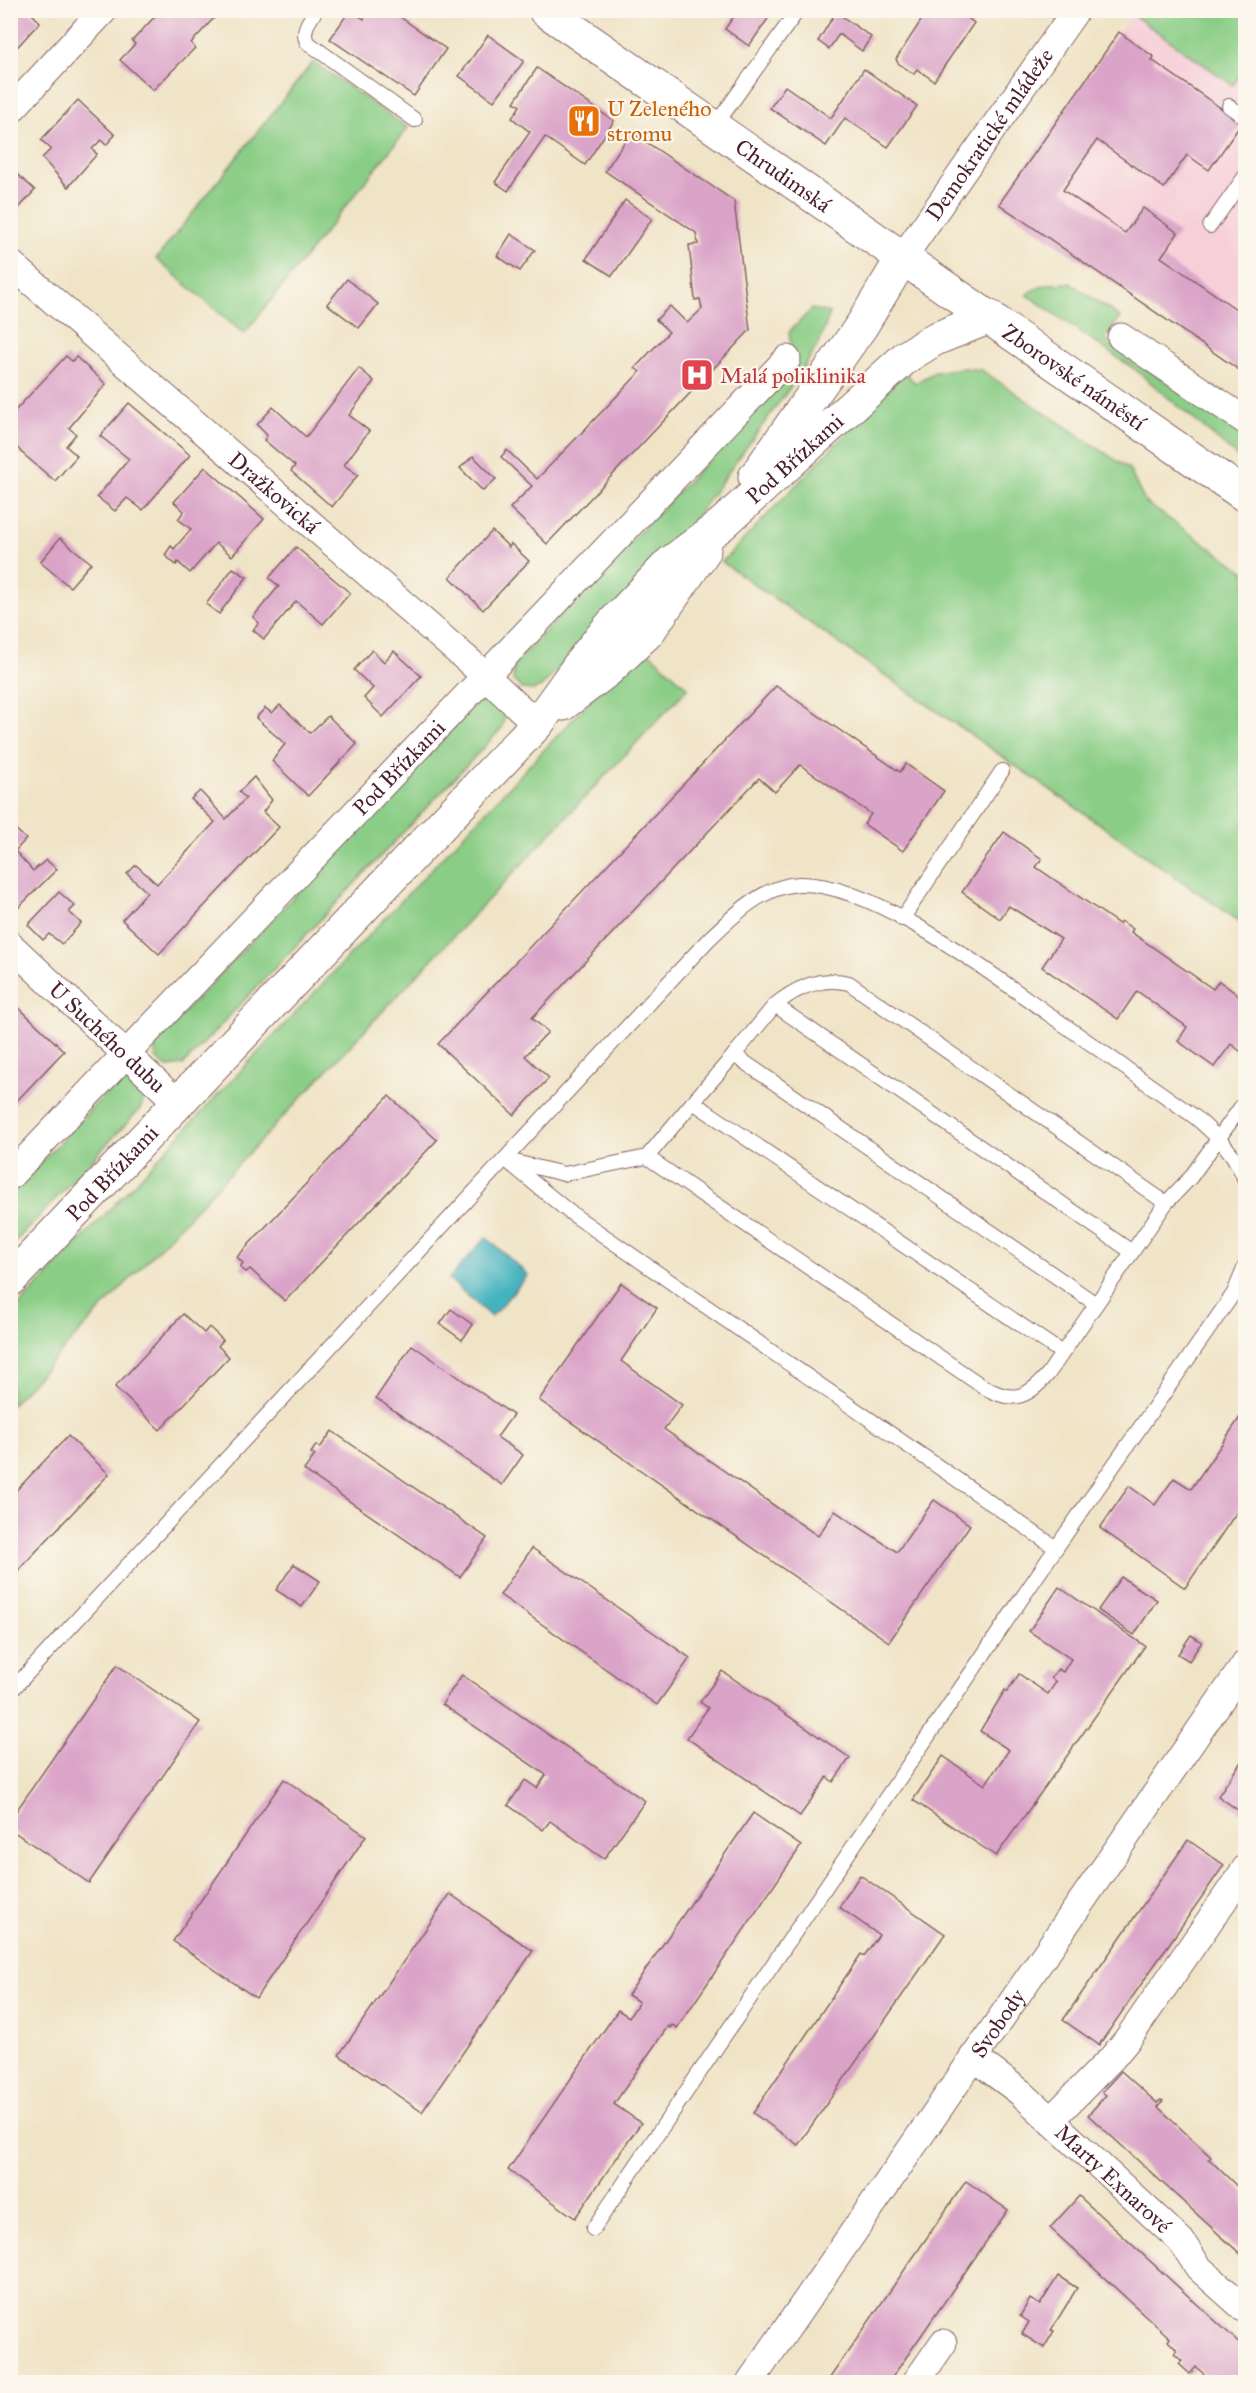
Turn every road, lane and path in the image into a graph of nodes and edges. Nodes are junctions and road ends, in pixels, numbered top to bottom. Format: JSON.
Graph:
{"nodes":[{"id":1,"x":104,"y":10,"type":"edge"},
{"id":2,"x":316,"y":10,"type":"edge"},
{"id":3,"x":545,"y":10,"type":"edge"},
{"id":4,"x":798,"y":10,"type":"edge"},
{"id":5,"x":1076,"y":10,"type":"edge"},
{"id":6,"x":1229,"y":106,"type":"dead end"},
{"id":7,"x":10,"y":111,"type":"edge"},
{"id":8,"x":1245,"y":118,"type":"edge"},
{"id":9,"x":415,"y":120,"type":"dead end"},
{"id":10,"x":714,"y":127,"type":"junction"},
{"id":11,"x":1245,"y":175,"type":"edge"},
{"id":12,"x":1210,"y":226,"type":"dead end"},
{"id":13,"x":903,"y":257,"type":"junction"},
{"id":14,"x":10,"y":263,"type":"edge"},
{"id":15,"x":990,"y":317,"type":"junction"},
{"id":16,"x":1121,"y":337,"type":"dead end"},
{"id":17,"x":787,"y":359,"type":"dead end"},
{"id":18,"x":1245,"y":421,"type":"edge"},
{"id":19,"x":1245,"y":496,"type":"edge"},
{"id":20,"x":722,"y":525,"type":"junction"},
{"id":21,"x":485,"y":676,"type":"junction"},
{"id":22,"x":537,"y":724,"type":"junction"},
{"id":23,"x":1002,"y":771,"type":"dead end"},
{"id":24,"x":902,"y":919,"type":"junction"},
{"id":25,"x":10,"y":945,"type":"edge"},
{"id":26,"x":775,"y":1005,"type":"junction"},
{"id":27,"x":126,"y":1054,"type":"junction"},
{"id":28,"x":734,"y":1055,"type":"junction"},
{"id":29,"x":1245,"y":1100,"type":"edge"},
{"id":30,"x":693,"y":1102,"type":"junction"},
{"id":31,"x":178,"y":1103,"type":"junction"},
{"id":32,"x":1219,"y":1137,"type":"junction"},
{"id":33,"x":647,"y":1157,"type":"junction"},
{"id":34,"x":506,"y":1160,"type":"junction"},
{"id":35,"x":10,"y":1176,"type":"edge"},
{"id":36,"x":1245,"y":1183,"type":"edge"},
{"id":37,"x":1166,"y":1203,"type":"junction"},
{"id":38,"x":1132,"y":1252,"type":"junction"},
{"id":39,"x":1245,"y":1264,"type":"edge"},
{"id":40,"x":10,"y":1280,"type":"edge"},
{"id":41,"x":1096,"y":1304,"type":"junction"},
{"id":42,"x":1062,"y":1353,"type":"junction"},
{"id":43,"x":1056,"y":1548,"type":"junction"},
{"id":44,"x":1245,"y":1663,"type":"edge"},
{"id":45,"x":10,"y":1692,"type":"edge"},
{"id":46,"x":1245,"y":1868,"type":"edge"},
{"id":47,"x":973,"y":2057,"type":"junction"},
{"id":48,"x":1050,"y":2121,"type":"junction"},
{"id":49,"x":593,"y":2229,"type":"dead end"},
{"id":50,"x":1245,"y":2310,"type":"edge"},
{"id":51,"x":944,"y":2343,"type":"dead end"},
{"id":52,"x":750,"y":2382,"type":"edge"},
{"id":53,"x":916,"y":2382,"type":"edge"}],
"edges":[{"from":1,"to":7,"type":"street"},
{"from":2,"to":9,"type":"lane"},
{"from":3,"to":10,"type":"street","name":"Chrudimská"},
{"from":4,"to":10,"type":"lane"},
{"from":5,"to":13,"type":"street","name":"Demokratické mládeže"},
{"from":6,"to":8,"type":"lane"},
{"from":10,"to":13,"type":"street","name":"Chrudimská"},
{"from":11,"to":12,"type":"lane"},
{"from":13,"to":15,"type":"street","name":"Zborovské náměstí"},
{"from":13,"to":20,"type":"street","name":"Pod Břízkami"},
{"from":14,"to":21,"type":"street","name":"Dražkovická"},
{"from":15,"to":19,"type":"street","name":"Zborovské náměstí"},
{"from":15,"to":20,"type":"street","name":"Pod Břízkami"},
{"from":16,"to":18,"type":"street"},
{"from":17,"to":21,"type":"street","name":"Pod Břízkami"},
{"from":20,"to":22,"type":"street","name":"Pod Břízkami"},
{"from":21,"to":22,"type":"street","name":"Dražkovická"},
{"from":21,"to":27,"type":"street","name":"Pod Břízkami"},
{"from":22,"to":31,"type":"street","name":"Pod Břízkami"},
{"from":23,"to":24,"type":"lane"},
{"from":24,"to":32,"type":"lane"},
{"from":24,"to":34,"type":"lane"},
{"from":25,"to":27,"type":"street","name":"U Suchého dubu"},
{"from":26,"to":28,"type":"lane"},
{"from":26,"to":37,"type":"lane"},
{"from":26,"to":38,"type":"lane"},
{"from":27,"to":31,"type":"street","name":"U Suchého dubu"},
{"from":27,"to":35,"type":"street","name":"Pod Břízkami"},
{"from":28,"to":30,"type":"lane"},
{"from":28,"to":41,"type":"lane"},
{"from":29,"to":32,"type":"lane"},
{"from":30,"to":33,"type":"lane"},
{"from":30,"to":42,"type":"lane"},
{"from":31,"to":40,"type":"street","name":"Pod Břízkami"},
{"from":32,"to":36,"type":"lane"},
{"from":32,"to":37,"type":"lane"},
{"from":33,"to":34,"type":"lane"},
{"from":33,"to":42,"type":"lane"},
{"from":34,"to":43,"type":"lane"},
{"from":34,"to":45,"type":"lane"},
{"from":37,"to":38,"type":"lane"},
{"from":38,"to":41,"type":"lane"},
{"from":39,"to":43,"type":"lane"},
{"from":41,"to":42,"type":"lane"},
{"from":43,"to":49,"type":"lane"},
{"from":44,"to":47,"type":"street","name":"Svobody"},
{"from":46,"to":48,"type":"street"},
{"from":47,"to":48,"type":"street","name":"Marty Exnarové"},
{"from":47,"to":52,"type":"street","name":"Svobody"},
{"from":48,"to":50,"type":"street","name":"Marty Exnarové"},
{"from":51,"to":53,"type":"street"}]}
